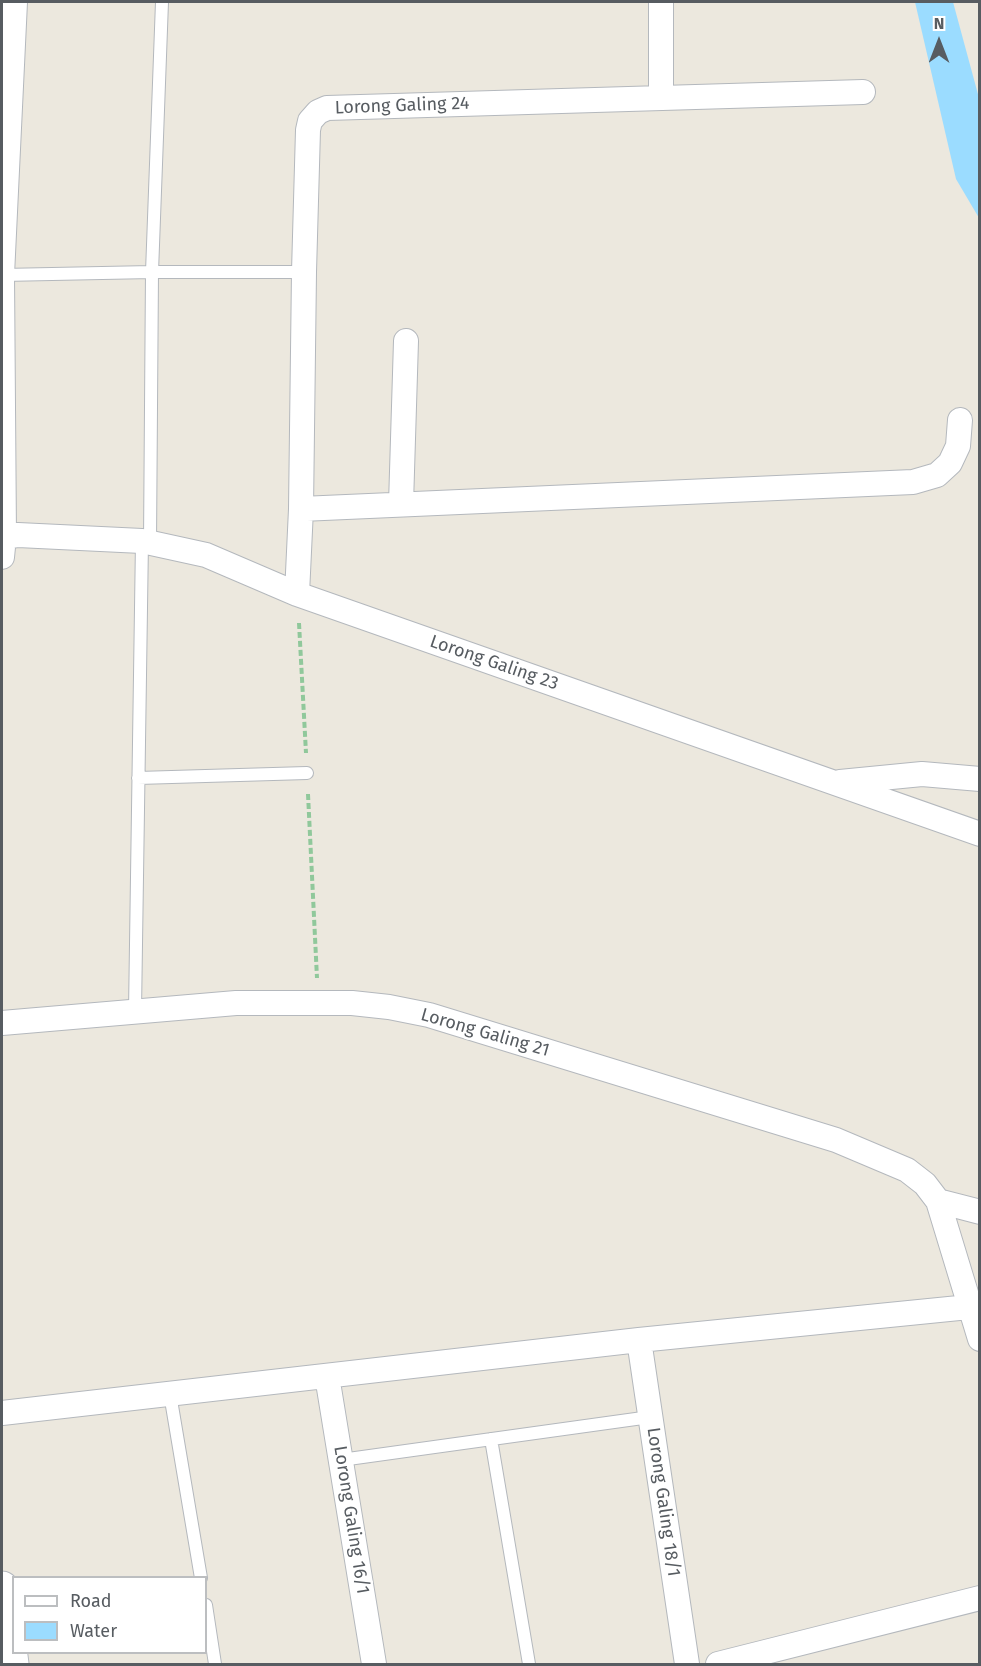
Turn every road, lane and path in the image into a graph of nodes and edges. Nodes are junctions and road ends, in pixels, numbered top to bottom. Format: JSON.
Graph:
{"nodes":[{"id":1,"x":15,"y":2,"type":"edge"},
{"id":2,"x":162,"y":2,"type":"edge"},
{"id":3,"x":662,"y":2,"type":"edge"},
{"id":4,"x":863,"y":92,"type":"dead end"},
{"id":5,"x":661,"y":98,"type":"junction"},
{"id":6,"x":152,"y":272,"type":"junction"},
{"id":7,"x":304,"y":272,"type":"junction"},
{"id":8,"x":2,"y":275,"type":"edge"},
{"id":9,"x":406,"y":341,"type":"dead end"},
{"id":10,"x":960,"y":420,"type":"dead end"},
{"id":11,"x":401,"y":504,"type":"junction"},
{"id":12,"x":301,"y":509,"type":"junction"},
{"id":13,"x":146,"y":541,"type":"junction"},
{"id":14,"x":2,"y":543,"type":"edge"},
{"id":15,"x":297,"y":594,"type":"junction"},
{"id":16,"x":307,"y":773,"type":"junction"},
{"id":17,"x":138,"y":778,"type":"junction"},
{"id":18,"x":980,"y":779,"type":"edge"},
{"id":19,"x":834,"y":783,"type":"junction"},
{"id":20,"x":980,"y":834,"type":"edge"},
{"id":21,"x":318,"y":1003,"type":"junction"},
{"id":22,"x":135,"y":1011,"type":"junction"},
{"id":23,"x":2,"y":1023,"type":"edge"},
{"id":24,"x":938,"y":1201,"type":"junction"},
{"id":25,"x":980,"y":1212,"type":"edge"},
{"id":26,"x":969,"y":1307,"type":"junction"},
{"id":27,"x":980,"y":1339,"type":"edge"},
{"id":28,"x":639,"y":1340,"type":"junction"},
{"id":29,"x":327,"y":1376,"type":"junction"},
{"id":30,"x":170,"y":1394,"type":"junction"},
{"id":31,"x":2,"y":1413,"type":"edge"},
{"id":32,"x":650,"y":1417,"type":"junction"},
{"id":33,"x":491,"y":1439,"type":"junction"},
{"id":34,"x":341,"y":1460,"type":"junction"},
{"id":35,"x":201,"y":1576,"type":"edge"},
{"id":36,"x":2,"y":1588,"type":"edge"},
{"id":37,"x":980,"y":1598,"type":"edge"},
{"id":38,"x":207,"y":1612,"type":"edge"},
{"id":39,"x":12,"y":1665,"type":"edge"},
{"id":40,"x":215,"y":1665,"type":"edge"},
{"id":41,"x":374,"y":1665,"type":"edge"},
{"id":42,"x":529,"y":1665,"type":"edge"},
{"id":43,"x":687,"y":1665,"type":"edge"},
{"id":44,"x":718,"y":1665,"type":"edge"}],
"edges":[{"from":1,"to":8,"type":"street"},
{"from":2,"to":6,"type":"lane"},
{"from":3,"to":5,"type":"street"},
{"from":4,"to":5,"type":"street","name":"Lorong Galing 24"},
{"from":5,"to":7,"type":"street","name":"Lorong Galing 24"},
{"from":6,"to":7,"type":"lane"},
{"from":6,"to":8,"type":"lane"},
{"from":6,"to":13,"type":"lane"},
{"from":7,"to":12,"type":"street","name":"Lorong Galing 24"},
{"from":8,"to":14,"type":"street"},
{"from":9,"to":11,"type":"street"},
{"from":10,"to":11,"type":"street"},
{"from":11,"to":12,"type":"street"},
{"from":12,"to":15,"type":"street","name":"Lorong Galing 24"},
{"from":13,"to":14,"type":"street","name":"Lorong Galing 23"},
{"from":13,"to":15,"type":"street","name":"Lorong Galing 23"},
{"from":13,"to":17,"type":"lane"},
{"from":15,"to":16,"type":"path"},
{"from":15,"to":19,"type":"street","name":"Lorong Galing 23"},
{"from":16,"to":17,"type":"lane"},
{"from":16,"to":21,"type":"path"},
{"from":17,"to":22,"type":"lane"},
{"from":18,"to":19,"type":"street"},
{"from":19,"to":20,"type":"street","name":"Lorong Galing 23"},
{"from":21,"to":22,"type":"street","name":"Lorong Galing 21"},
{"from":21,"to":24,"type":"street","name":"Lorong Galing 21"},
{"from":22,"to":23,"type":"street","name":"Lorong Galing 21"},
{"from":24,"to":25,"type":"street"},
{"from":24,"to":26,"type":"street"},
{"from":26,"to":27,"type":"street"},
{"from":26,"to":28,"type":"street"},
{"from":28,"to":29,"type":"street"},
{"from":28,"to":32,"type":"street","name":"Lorong Galing 18/1"},
{"from":29,"to":30,"type":"street"},
{"from":29,"to":34,"type":"street","name":"Lorong Galing 16/1"},
{"from":30,"to":31,"type":"street"},
{"from":30,"to":35,"type":"lane"},
{"from":32,"to":33,"type":"lane"},
{"from":32,"to":43,"type":"street","name":"Lorong Galing 18/1"},
{"from":33,"to":34,"type":"lane"},
{"from":33,"to":42,"type":"lane"},
{"from":34,"to":41,"type":"street","name":"Lorong Galing 16/1"},
{"from":36,"to":39,"type":"street"},
{"from":37,"to":44,"type":"street"},
{"from":38,"to":40,"type":"lane"}]}
